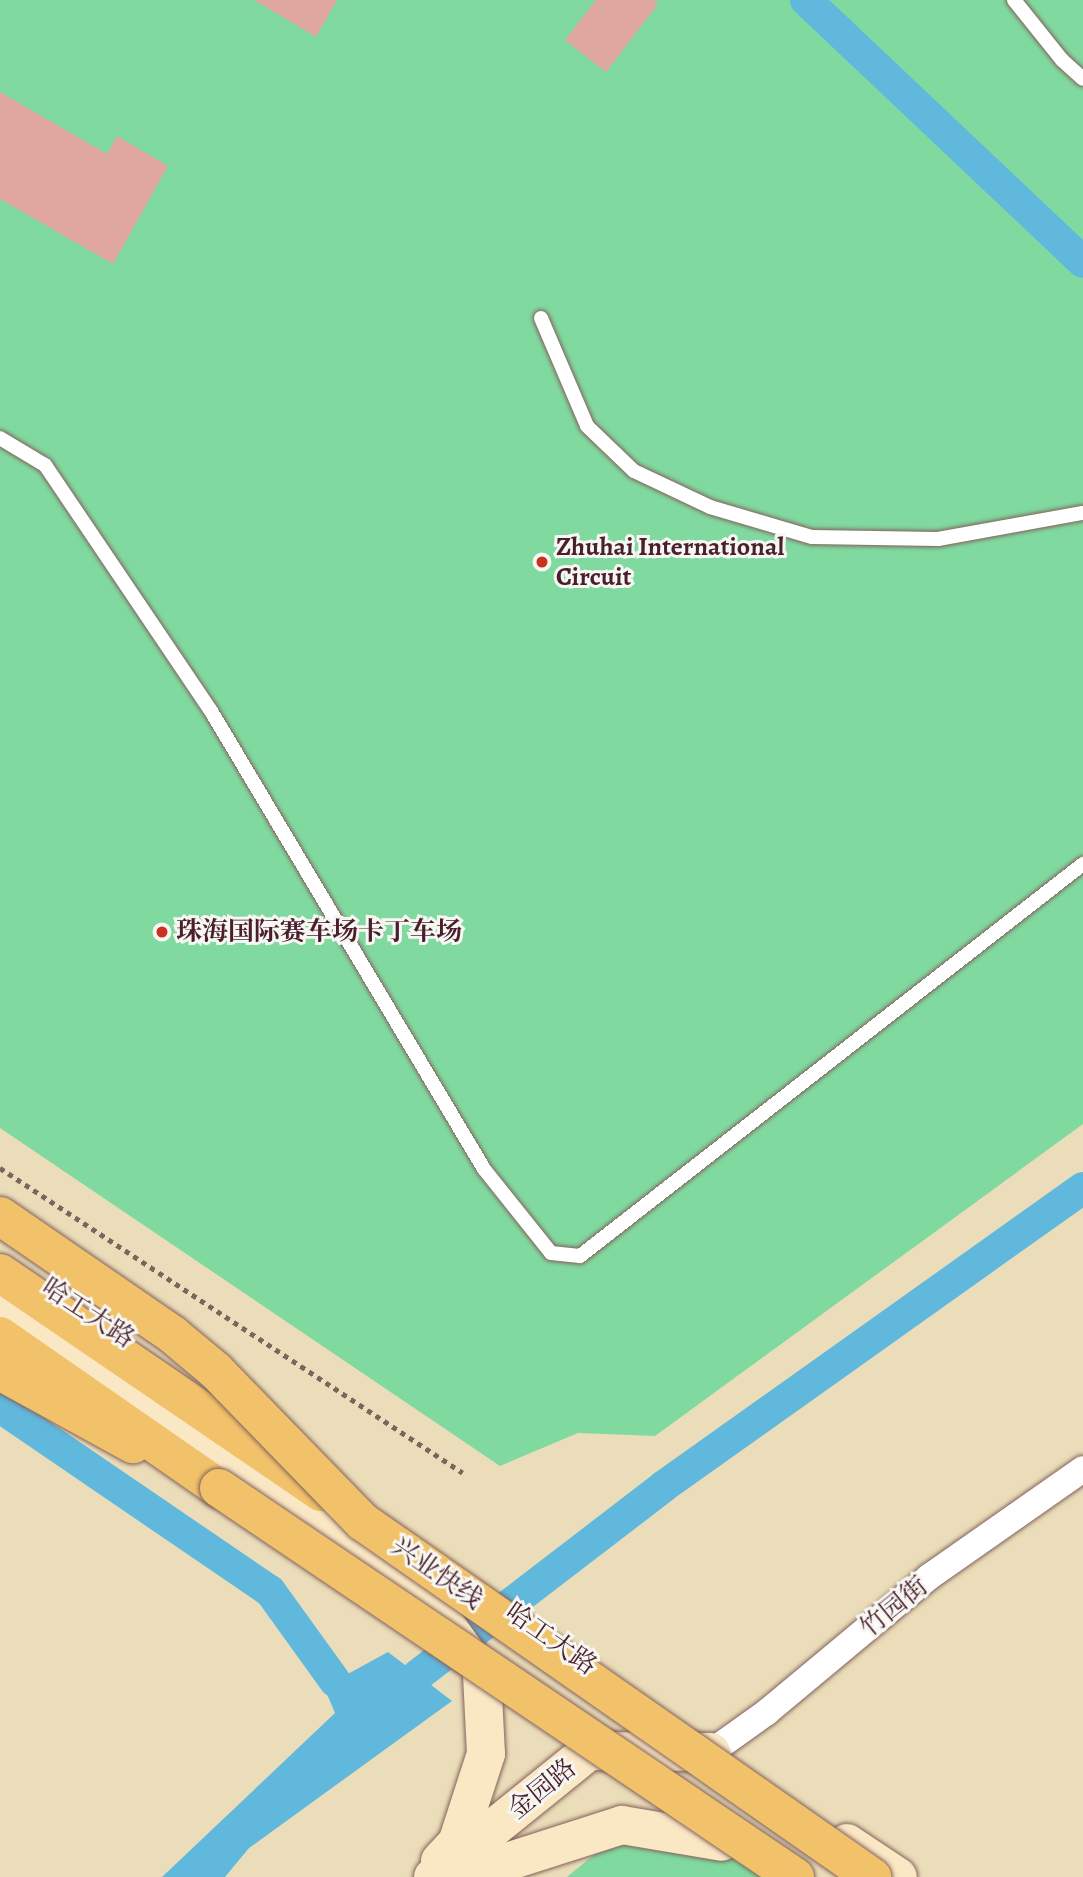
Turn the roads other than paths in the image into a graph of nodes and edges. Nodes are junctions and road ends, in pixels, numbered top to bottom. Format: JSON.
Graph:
{"nodes":[{"id":1,"x":1014,"y":0,"type":"edge"},
{"id":2,"x":1083,"y":79,"type":"edge"},
{"id":3,"x":541,"y":318,"type":"dead end"},
{"id":4,"x":0,"y":438,"type":"edge"},
{"id":5,"x":1083,"y":513,"type":"edge"},
{"id":6,"x":1083,"y":864,"type":"edge"},
{"id":7,"x":0,"y":1216,"type":"edge"},
{"id":8,"x":0,"y":1255,"type":"edge"},
{"id":9,"x":0,"y":1273,"type":"edge"},
{"id":10,"x":0,"y":1306,"type":"edge"},
{"id":11,"x":0,"y":1336,"type":"edge"},
{"id":12,"x":0,"y":1371,"type":"edge"},
{"id":13,"x":1083,"y":1469,"type":"edge"},
{"id":14,"x":219,"y":1488,"type":"junction"},
{"id":15,"x":363,"y":1522,"type":"junction"},
{"id":16,"x":482,"y":1675,"type":"junction"},
{"id":17,"x":589,"y":1751,"type":"junction"},
{"id":18,"x":711,"y":1752,"type":"junction"},
{"id":19,"x":722,"y":1843,"type":"junction"},
{"id":20,"x":426,"y":1877,"type":"edge"},
{"id":21,"x":433,"y":1877,"type":"edge"},
{"id":22,"x":473,"y":1877,"type":"edge"},
{"id":23,"x":772,"y":1877,"type":"edge"},
{"id":24,"x":795,"y":1877,"type":"edge"},
{"id":25,"x":872,"y":1877,"type":"edge"},
{"id":26,"x":898,"y":1877,"type":"edge"}],
"edges":[{"from":1,"to":2,"type":"lane"},
{"from":3,"to":5,"type":"lane"},
{"from":4,"to":6,"type":"lane"},
{"from":7,"to":15,"type":"main road","bridge":true},
{"from":8,"to":18,"type":"street","name":"哈工大路"},
{"from":9,"to":15,"type":"main road","name":"兴业快线","bridge":true},
{"from":10,"to":16,"type":"street","name":"哈工大路","bridge":true},
{"from":11,"to":14,"type":"main road","name":"兴业快线"},
{"from":12,"to":14,"type":"main road"},
{"from":13,"to":18,"type":"street","name":"竹园街"},
{"from":14,"to":24,"type":"main road","name":"兴业快线","bridge":true},
{"from":15,"to":25,"type":"main road","name":"兴业快线","bridge":true},
{"from":16,"to":17,"type":"street","name":"哈工大路"},
{"from":16,"to":20,"type":"street"},
{"from":17,"to":18,"type":"street","name":"金园路"},
{"from":17,"to":19,"type":"street","name":"哈工大路"},
{"from":17,"to":21,"type":"street","name":"金园路"},
{"from":18,"to":26,"type":"street","name":"哈工大路"},
{"from":19,"to":22,"type":"street"},
{"from":19,"to":23,"type":"street","name":"哈工大路"}]}
